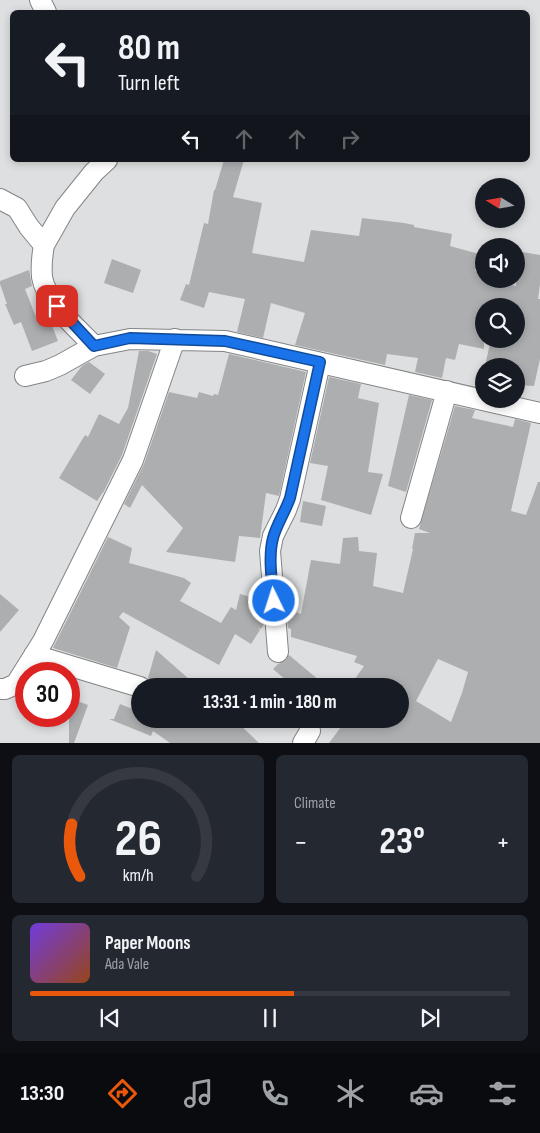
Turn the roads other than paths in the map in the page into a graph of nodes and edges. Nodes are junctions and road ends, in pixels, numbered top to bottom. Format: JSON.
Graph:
{"nodes":[{"id":1,"x":106,"y":162,"type":"edge"},
{"id":2,"x":0,"y":199,"type":"edge"},
{"id":3,"x":44,"y":245,"type":"junction"},
{"id":4,"x":175,"y":339,"type":"junction"},
{"id":5,"x":94,"y":346,"type":"junction"},
{"id":6,"x":320,"y":362,"type":"junction"},
{"id":7,"x":25,"y":376,"type":"dead end"},
{"id":8,"x":447,"y":391,"type":"junction"},
{"id":9,"x":540,"y":413,"type":"edge"},
{"id":10,"x":411,"y":518,"type":"dead end"},
{"id":11,"x":278,"y":652,"type":"dead end"},
{"id":12,"x":34,"y":655,"type":"junction"},
{"id":13,"x":131,"y":684,"type":"edge"},
{"id":14,"x":0,"y":689,"type":"edge"}],
"edges":[{"from":1,"to":3,"type":"street"},
{"from":2,"to":3,"type":"street"},
{"from":3,"to":5,"type":"street"},
{"from":4,"to":5,"type":"street"},
{"from":4,"to":6,"type":"street"},
{"from":4,"to":12,"type":"street"},
{"from":5,"to":7,"type":"street"},
{"from":6,"to":8,"type":"street"},
{"from":6,"to":11,"type":"street"},
{"from":8,"to":9,"type":"street"},
{"from":8,"to":10,"type":"street"},
{"from":12,"to":13,"type":"street"},
{"from":12,"to":14,"type":"street"}]}
